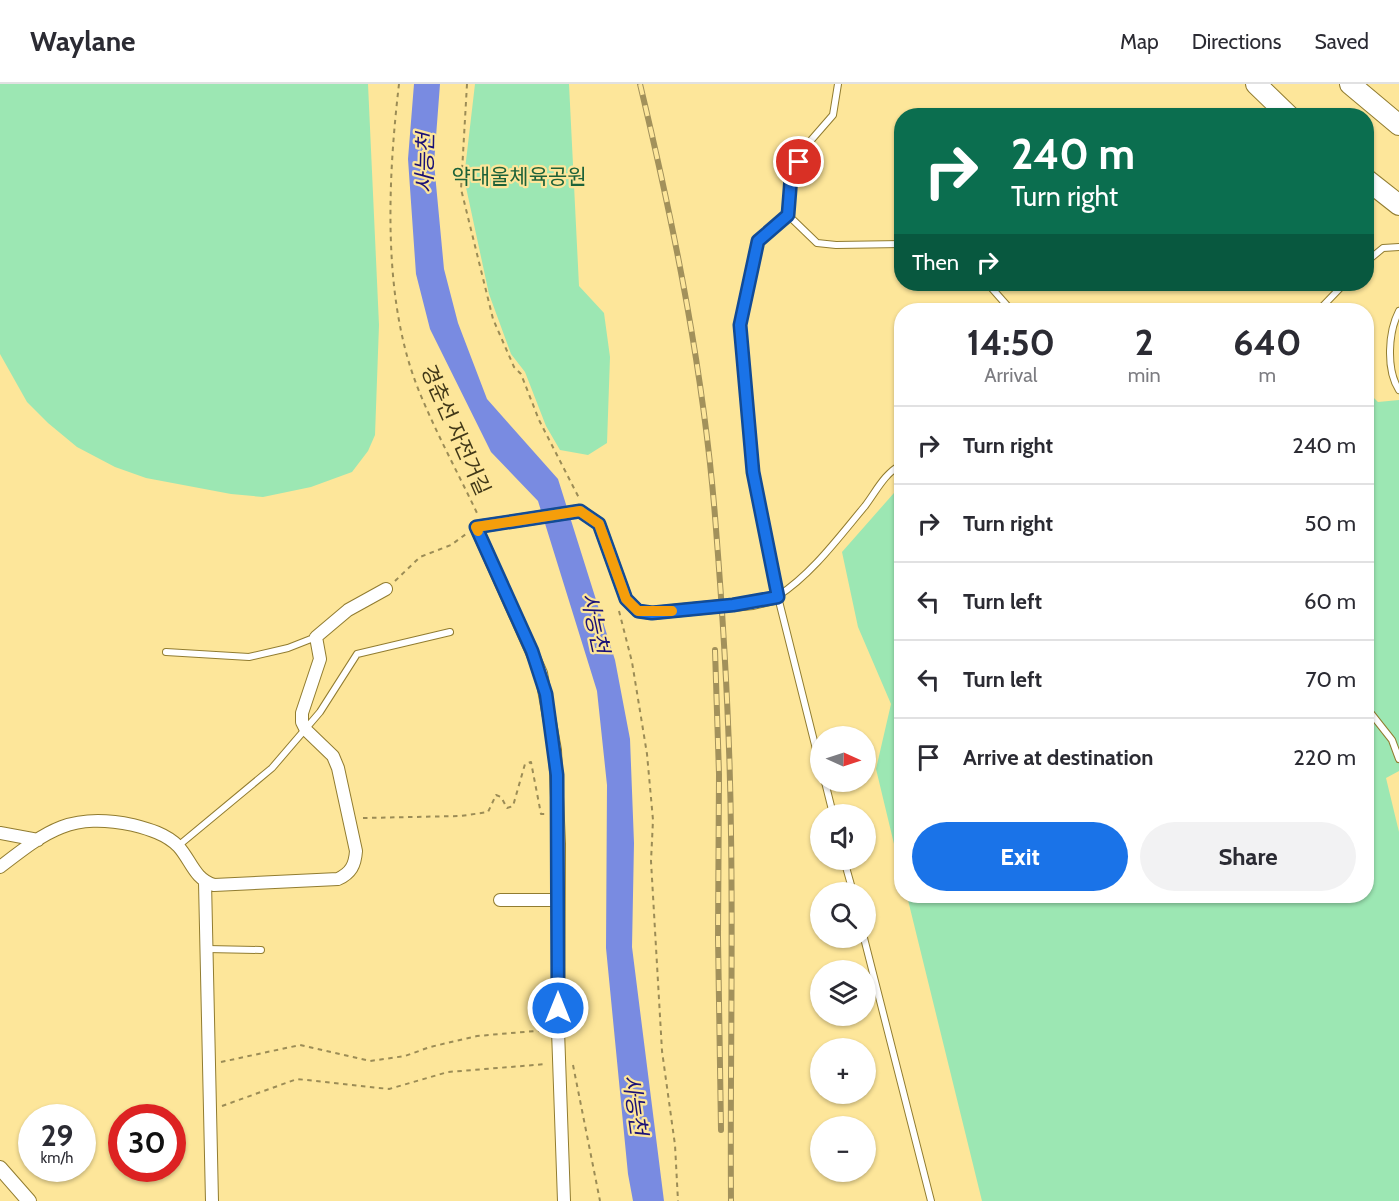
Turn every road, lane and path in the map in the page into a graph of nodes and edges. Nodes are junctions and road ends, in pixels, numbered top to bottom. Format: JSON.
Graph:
{"nodes":[{"id":1,"x":399,"y":84,"type":"edge"},
{"id":2,"x":467,"y":84,"type":"edge"},
{"id":3,"x":838,"y":84,"type":"edge"},
{"id":4,"x":1256,"y":84,"type":"edge"},
{"id":5,"x":1350,"y":84,"type":"edge"},
{"id":6,"x":1281,"y":108,"type":"edge"},
{"id":7,"x":1399,"y":125,"type":"edge"},
{"id":8,"x":1374,"y":185,"type":"edge"},
{"id":9,"x":1399,"y":205,"type":"edge"},
{"id":10,"x":788,"y":215,"type":"junction"},
{"id":11,"x":894,"y":244,"type":"edge"},
{"id":12,"x":1399,"y":247,"type":"edge"},
{"id":13,"x":1374,"y":256,"type":"edge"},
{"id":14,"x":994,"y":291,"type":"edge"},
{"id":15,"x":1337,"y":291,"type":"edge"},
{"id":16,"x":1005,"y":303,"type":"edge"},
{"id":17,"x":1326,"y":303,"type":"edge"},
{"id":18,"x":1399,"y":311,"type":"edge"},
{"id":19,"x":1399,"y":390,"type":"edge"},
{"id":20,"x":894,"y":470,"type":"edge"},
{"id":21,"x":585,"y":515,"type":"junction"},
{"id":22,"x":484,"y":525,"type":"junction"},
{"id":23,"x":386,"y":589,"type":"joint"},
{"id":24,"x":778,"y":597,"type":"junction"},
{"id":25,"x":618,"y":608,"type":"dead end"},
{"id":26,"x":450,"y":632,"type":"dead end"},
{"id":27,"x":316,"y":637,"type":"junction"},
{"id":28,"x":166,"y":652,"type":"dead end"},
{"id":29,"x":1374,"y":717,"type":"edge"},
{"id":30,"x":810,"y":726,"type":"edge"},
{"id":31,"x":306,"y":730,"type":"junction"},
{"id":32,"x":1399,"y":759,"type":"edge"},
{"id":33,"x":558,"y":814,"type":"junction"},
{"id":34,"x":349,"y":818,"type":"junction"},
{"id":35,"x":0,"y":833,"type":"edge"},
{"id":36,"x":38,"y":840,"type":"junction"},
{"id":37,"x":177,"y":846,"type":"junction"},
{"id":38,"x":0,"y":867,"type":"edge"},
{"id":39,"x":205,"y":882,"type":"junction"},
{"id":40,"x":500,"y":900,"type":"dead end"},
{"id":41,"x":558,"y":900,"type":"junction"},
{"id":42,"x":867,"y":948,"type":"edge"},
{"id":43,"x":207,"y":950,"type":"junction"},
{"id":44,"x":261,"y":950,"type":"dead end"},
{"id":45,"x":558,"y":1030,"type":"junction"},
{"id":46,"x":572,"y":1058,"type":"dead end"},
{"id":47,"x":559,"y":1063,"type":"junction"},
{"id":48,"x":209,"y":1065,"type":"junction"},
{"id":49,"x":210,"y":1110,"type":"junction"},
{"id":50,"x":0,"y":1168,"type":"edge"},
{"id":51,"x":29,"y":1201,"type":"edge"},
{"id":52,"x":212,"y":1201,"type":"edge"},
{"id":53,"x":564,"y":1201,"type":"edge"},
{"id":54,"x":600,"y":1201,"type":"edge"},
{"id":55,"x":678,"y":1201,"type":"edge"},
{"id":56,"x":931,"y":1201,"type":"edge"}],
"edges":[{"from":1,"to":22,"type":"path","name":"경춘선 자전거길"},
{"from":2,"to":21,"type":"path"},
{"from":3,"to":10,"type":"lane"},
{"from":4,"to":6,"type":"highway"},
{"from":5,"to":7,"type":"highway"},
{"from":8,"to":9,"type":"highway"},
{"from":10,"to":11,"type":"lane"},
{"from":10,"to":24,"type":"lane"},
{"from":12,"to":13,"type":"lane"},
{"from":14,"to":16,"type":"lane"},
{"from":15,"to":17,"type":"lane"},
{"from":18,"to":19,"type":"lane"},
{"from":20,"to":24,"type":"lane"},
{"from":21,"to":22,"type":"street"},
{"from":21,"to":24,"type":"street"},
{"from":22,"to":23,"type":"path"},
{"from":22,"to":33,"type":"street"},
{"from":23,"to":27,"type":"street"},
{"from":24,"to":30,"type":"lane"},
{"from":25,"to":55,"type":"path"},
{"from":26,"to":31,"type":"lane"},
{"from":27,"to":28,"type":"lane"},
{"from":27,"to":31,"type":"street"},
{"from":29,"to":32,"type":"lane"},
{"from":31,"to":34,"type":"street"},
{"from":31,"to":37,"type":"lane"},
{"from":33,"to":34,"type":"path"},
{"from":33,"to":41,"type":"street"},
{"from":34,"to":39,"type":"street"},
{"from":35,"to":36,"type":"street"},
{"from":36,"to":37,"type":"street"},
{"from":36,"to":38,"type":"street"},
{"from":37,"to":39,"type":"street"},
{"from":39,"to":43,"type":"street"},
{"from":40,"to":41,"type":"street"},
{"from":41,"to":45,"type":"street"},
{"from":42,"to":56,"type":"lane"},
{"from":43,"to":44,"type":"lane"},
{"from":43,"to":48,"type":"street"},
{"from":45,"to":47,"type":"street"},
{"from":45,"to":48,"type":"path"},
{"from":46,"to":54,"type":"path"},
{"from":47,"to":49,"type":"path"},
{"from":47,"to":53,"type":"street"},
{"from":48,"to":49,"type":"street"},
{"from":49,"to":52,"type":"street"},
{"from":50,"to":51,"type":"street"}]}
